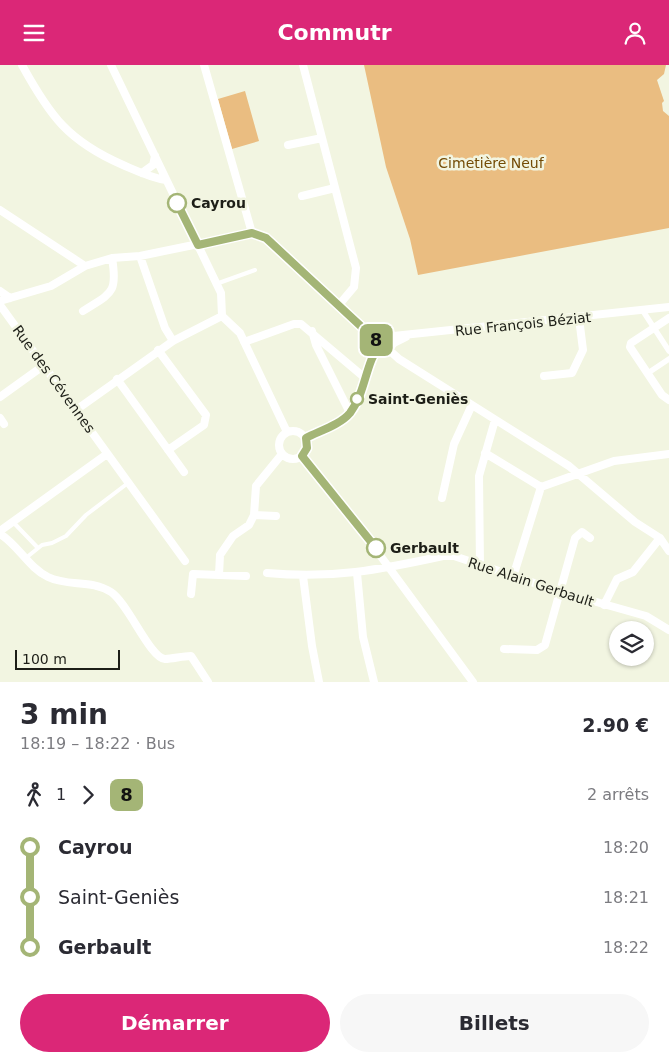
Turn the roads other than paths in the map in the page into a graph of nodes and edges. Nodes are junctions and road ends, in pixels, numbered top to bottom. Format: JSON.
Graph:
{"nodes":[{"id":1,"x":22,"y":65,"type":"edge"},
{"id":2,"x":111,"y":65,"type":"edge"},
{"id":3,"x":204,"y":65,"type":"edge"},
{"id":4,"x":303,"y":65,"type":"edge"},
{"id":5,"x":322,"y":138,"type":"junction"},
{"id":6,"x":288,"y":145,"type":"dead end"},
{"id":7,"x":155,"y":156,"type":"junction"},
{"id":8,"x":142,"y":173,"type":"junction"},
{"id":9,"x":166,"y":180,"type":"junction"},
{"id":10,"x":334,"y":188,"type":"junction"},
{"id":11,"x":302,"y":196,"type":"dead end"},
{"id":12,"x":0,"y":210,"type":"edge"},
{"id":13,"x":252,"y":233,"type":"junction"},
{"id":14,"x":198,"y":245,"type":"junction"},
{"id":15,"x":140,"y":256,"type":"junction"},
{"id":16,"x":112,"y":258,"type":"junction"},
{"id":17,"x":85,"y":266,"type":"junction"},
{"id":18,"x":254,"y":269,"type":"dead end"},
{"id":19,"x":216,"y":284,"type":"junction"},
{"id":20,"x":0,"y":291,"type":"edge"},
{"id":21,"x":10,"y":298,"type":"junction"},
{"id":22,"x":0,"y":303,"type":"edge"},
{"id":23,"x":338,"y":306,"type":"junction"},
{"id":24,"x":669,"y":307,"type":"edge"},
{"id":25,"x":83,"y":311,"type":"dead end"},
{"id":26,"x":643,"y":311,"type":"junction"},
{"id":27,"x":222,"y":316,"type":"junction"},
{"id":28,"x":579,"y":318,"type":"junction"},
{"id":29,"x":669,"y":319,"type":"edge"},
{"id":30,"x":654,"y":328,"type":"junction"},
{"id":31,"x":312,"y":331,"type":"junction"},
{"id":32,"x":411,"y":335,"type":"junction"},
{"id":33,"x":173,"y":341,"type":"junction"},
{"id":34,"x":244,"y":342,"type":"junction"},
{"id":35,"x":379,"y":343,"type":"junction"},
{"id":36,"x":158,"y":350,"type":"junction"},
{"id":37,"x":388,"y":350,"type":"junction"},
{"id":38,"x":669,"y":351,"type":"edge"},
{"id":39,"x":669,"y":359,"type":"edge"},
{"id":40,"x":43,"y":366,"type":"junction"},
{"id":41,"x":648,"y":373,"type":"junction"},
{"id":42,"x":544,"y":376,"type":"dead end"},
{"id":43,"x":365,"y":378,"type":"junction"},
{"id":44,"x":117,"y":379,"type":"junction"},
{"id":45,"x":0,"y":397,"type":"edge"},
{"id":46,"x":669,"y":400,"type":"edge"},
{"id":47,"x":471,"y":407,"type":"junction"},
{"id":48,"x":76,"y":410,"type":"junction"},
{"id":49,"x":350,"y":413,"type":"junction"},
{"id":50,"x":495,"y":420,"type":"junction"},
{"id":51,"x":287,"y":432,"type":"junction"},
{"id":52,"x":306,"y":438,"type":"junction"},
{"id":53,"x":168,"y":450,"type":"junction"},
{"id":54,"x":485,"y":453,"type":"junction"},
{"id":55,"x":107,"y":454,"type":"junction"},
{"id":56,"x":282,"y":454,"type":"junction"},
{"id":57,"x":669,"y":454,"type":"edge"},
{"id":58,"x":302,"y":456,"type":"junction"},
{"id":59,"x":184,"y":472,"type":"dead end"},
{"id":60,"x":580,"y":474,"type":"junction"},
{"id":61,"x":128,"y":483,"type":"junction"},
{"id":62,"x":541,"y":487,"type":"junction"},
{"id":63,"x":442,"y":498,"type":"dead end"},
{"id":64,"x":254,"y":515,"type":"junction"},
{"id":65,"x":276,"y":516,"type":"dead end"},
{"id":66,"x":13,"y":522,"type":"junction"},
{"id":67,"x":0,"y":533,"type":"edge"},
{"id":68,"x":660,"y":537,"type":"junction"},
{"id":69,"x":590,"y":538,"type":"dead end"},
{"id":70,"x":669,"y":539,"type":"edge"},
{"id":71,"x":38,"y":548,"type":"junction"},
{"id":72,"x":669,"y":551,"type":"edge"},
{"id":73,"x":26,"y":557,"type":"junction"},
{"id":74,"x":185,"y":561,"type":"dead end"},
{"id":75,"x":480,"y":566,"type":"junction"},
{"id":76,"x":390,"y":567,"type":"junction"},
{"id":77,"x":267,"y":573,"type":"dead end"},
{"id":78,"x":357,"y":573,"type":"junction"},
{"id":79,"x":219,"y":575,"type":"junction"},
{"id":80,"x":246,"y":576,"type":"dead end"},
{"id":81,"x":303,"y":576,"type":"junction"},
{"id":82,"x":513,"y":577,"type":"junction"},
{"id":83,"x":561,"y":592,"type":"junction"},
{"id":84,"x":191,"y":594,"type":"dead end"},
{"id":85,"x":604,"y":605,"type":"junction"},
{"id":86,"x":669,"y":631,"type":"edge"},
{"id":87,"x":504,"y":649,"type":"dead end"},
{"id":88,"x":208,"y":682,"type":"edge"},
{"id":89,"x":319,"y":682,"type":"edge"},
{"id":90,"x":374,"y":682,"type":"edge"},
{"id":91,"x":472,"y":682,"type":"edge"}],
"edges":[{"from":1,"to":8,"type":"street"},
{"from":2,"to":7,"type":"street"},
{"from":3,"to":13,"type":"street"},
{"from":4,"to":5,"type":"street"},
{"from":5,"to":6,"type":"street"},
{"from":5,"to":10,"type":"street"},
{"from":7,"to":8,"type":"street"},
{"from":7,"to":9,"type":"street"},
{"from":8,"to":9,"type":"street"},
{"from":9,"to":14,"type":"street"},
{"from":10,"to":11,"type":"street"},
{"from":10,"to":23,"type":"street"},
{"from":12,"to":17,"type":"street"},
{"from":13,"to":14,"type":"street"},
{"from":13,"to":23,"type":"street"},
{"from":14,"to":15,"type":"street"},
{"from":14,"to":19,"type":"street"},
{"from":15,"to":16,"type":"street"},
{"from":15,"to":33,"type":"street"},
{"from":16,"to":17,"type":"street"},
{"from":16,"to":25,"type":"street"},
{"from":17,"to":21,"type":"street"},
{"from":18,"to":19,"type":"lane"},
{"from":19,"to":27,"type":"street"},
{"from":20,"to":21,"type":"street"},
{"from":21,"to":22,"type":"street"},
{"from":22,"to":40,"type":"street","name":"Rue des Cévennes"},
{"from":23,"to":35,"type":"street"},
{"from":24,"to":26,"type":"street","name":"Rue François Béziat"},
{"from":26,"to":28,"type":"street","name":"Rue François Béziat"},
{"from":26,"to":30,"type":"street"},
{"from":27,"to":33,"type":"street"},
{"from":27,"to":34,"type":"street"},
{"from":28,"to":32,"type":"street","name":"Rue François Béziat"},
{"from":28,"to":42,"type":"street"},
{"from":29,"to":30,"type":"street"},
{"from":30,"to":38,"type":"street"},
{"from":30,"to":41,"type":"street"},
{"from":31,"to":34,"type":"street"},
{"from":31,"to":43,"type":"street"},
{"from":31,"to":49,"type":"street"},
{"from":32,"to":35,"type":"street","name":"Rue François Béziat"},
{"from":32,"to":37,"type":"street"},
{"from":33,"to":36,"type":"street"},
{"from":34,"to":51,"type":"street"},
{"from":35,"to":37,"type":"street"},
{"from":35,"to":43,"type":"street"},
{"from":36,"to":44,"type":"street"},
{"from":36,"to":53,"type":"street"},
{"from":37,"to":47,"type":"street"},
{"from":39,"to":41,"type":"street"},
{"from":40,"to":45,"type":"street"},
{"from":40,"to":48,"type":"street","name":"Rue des Cévennes"},
{"from":41,"to":46,"type":"street"},
{"from":43,"to":49,"type":"street"},
{"from":44,"to":48,"type":"street"},
{"from":44,"to":53,"type":"street"},
{"from":47,"to":50,"type":"street"},
{"from":47,"to":63,"type":"street"},
{"from":48,"to":55,"type":"street","name":"Rue des Cévennes"},
{"from":49,"to":52,"type":"street"},
{"from":50,"to":54,"type":"street"},
{"from":50,"to":60,"type":"street"},
{"from":51,"to":52,"type":"street"},
{"from":51,"to":56,"type":"street"},
{"from":52,"to":58,"type":"street"},
{"from":53,"to":59,"type":"street"},
{"from":54,"to":62,"type":"street"},
{"from":54,"to":75,"type":"street"},
{"from":55,"to":61,"type":"street","name":"Rue des Cévennes"},
{"from":55,"to":66,"type":"street"},
{"from":56,"to":58,"type":"street"},
{"from":56,"to":64,"type":"street"},
{"from":57,"to":60,"type":"street"},
{"from":58,"to":76,"type":"street"},
{"from":60,"to":62,"type":"street"},
{"from":60,"to":68,"type":"street"},
{"from":61,"to":71,"type":"lane"},
{"from":61,"to":74,"type":"street","name":"Rue des Cévennes"},
{"from":62,"to":82,"type":"street"},
{"from":64,"to":65,"type":"street"},
{"from":64,"to":79,"type":"street"},
{"from":66,"to":67,"type":"street"},
{"from":66,"to":71,"type":"lane"},
{"from":67,"to":73,"type":"street"},
{"from":68,"to":70,"type":"street"},
{"from":68,"to":72,"type":"street"},
{"from":68,"to":85,"type":"street"},
{"from":69,"to":83,"type":"street"},
{"from":71,"to":73,"type":"lane"},
{"from":73,"to":88,"type":"street"},
{"from":75,"to":76,"type":"street","name":"Rue Alain Gerbault"},
{"from":75,"to":82,"type":"street","name":"Rue Alain Gerbault"},
{"from":76,"to":78,"type":"street","name":"Rue Alain Gerbault"},
{"from":76,"to":91,"type":"street"},
{"from":77,"to":81,"type":"street","name":"Rue Alain Gerbault"},
{"from":78,"to":81,"type":"street","name":"Rue Alain Gerbault"},
{"from":78,"to":90,"type":"street"},
{"from":79,"to":80,"type":"street"},
{"from":79,"to":84,"type":"street"},
{"from":81,"to":89,"type":"street"},
{"from":82,"to":83,"type":"street","name":"Rue Alain Gerbault"},
{"from":83,"to":85,"type":"street","name":"Rue Alain Gerbault"},
{"from":83,"to":87,"type":"street"},
{"from":85,"to":86,"type":"street","name":"Rue Alain Gerbault"}]}
